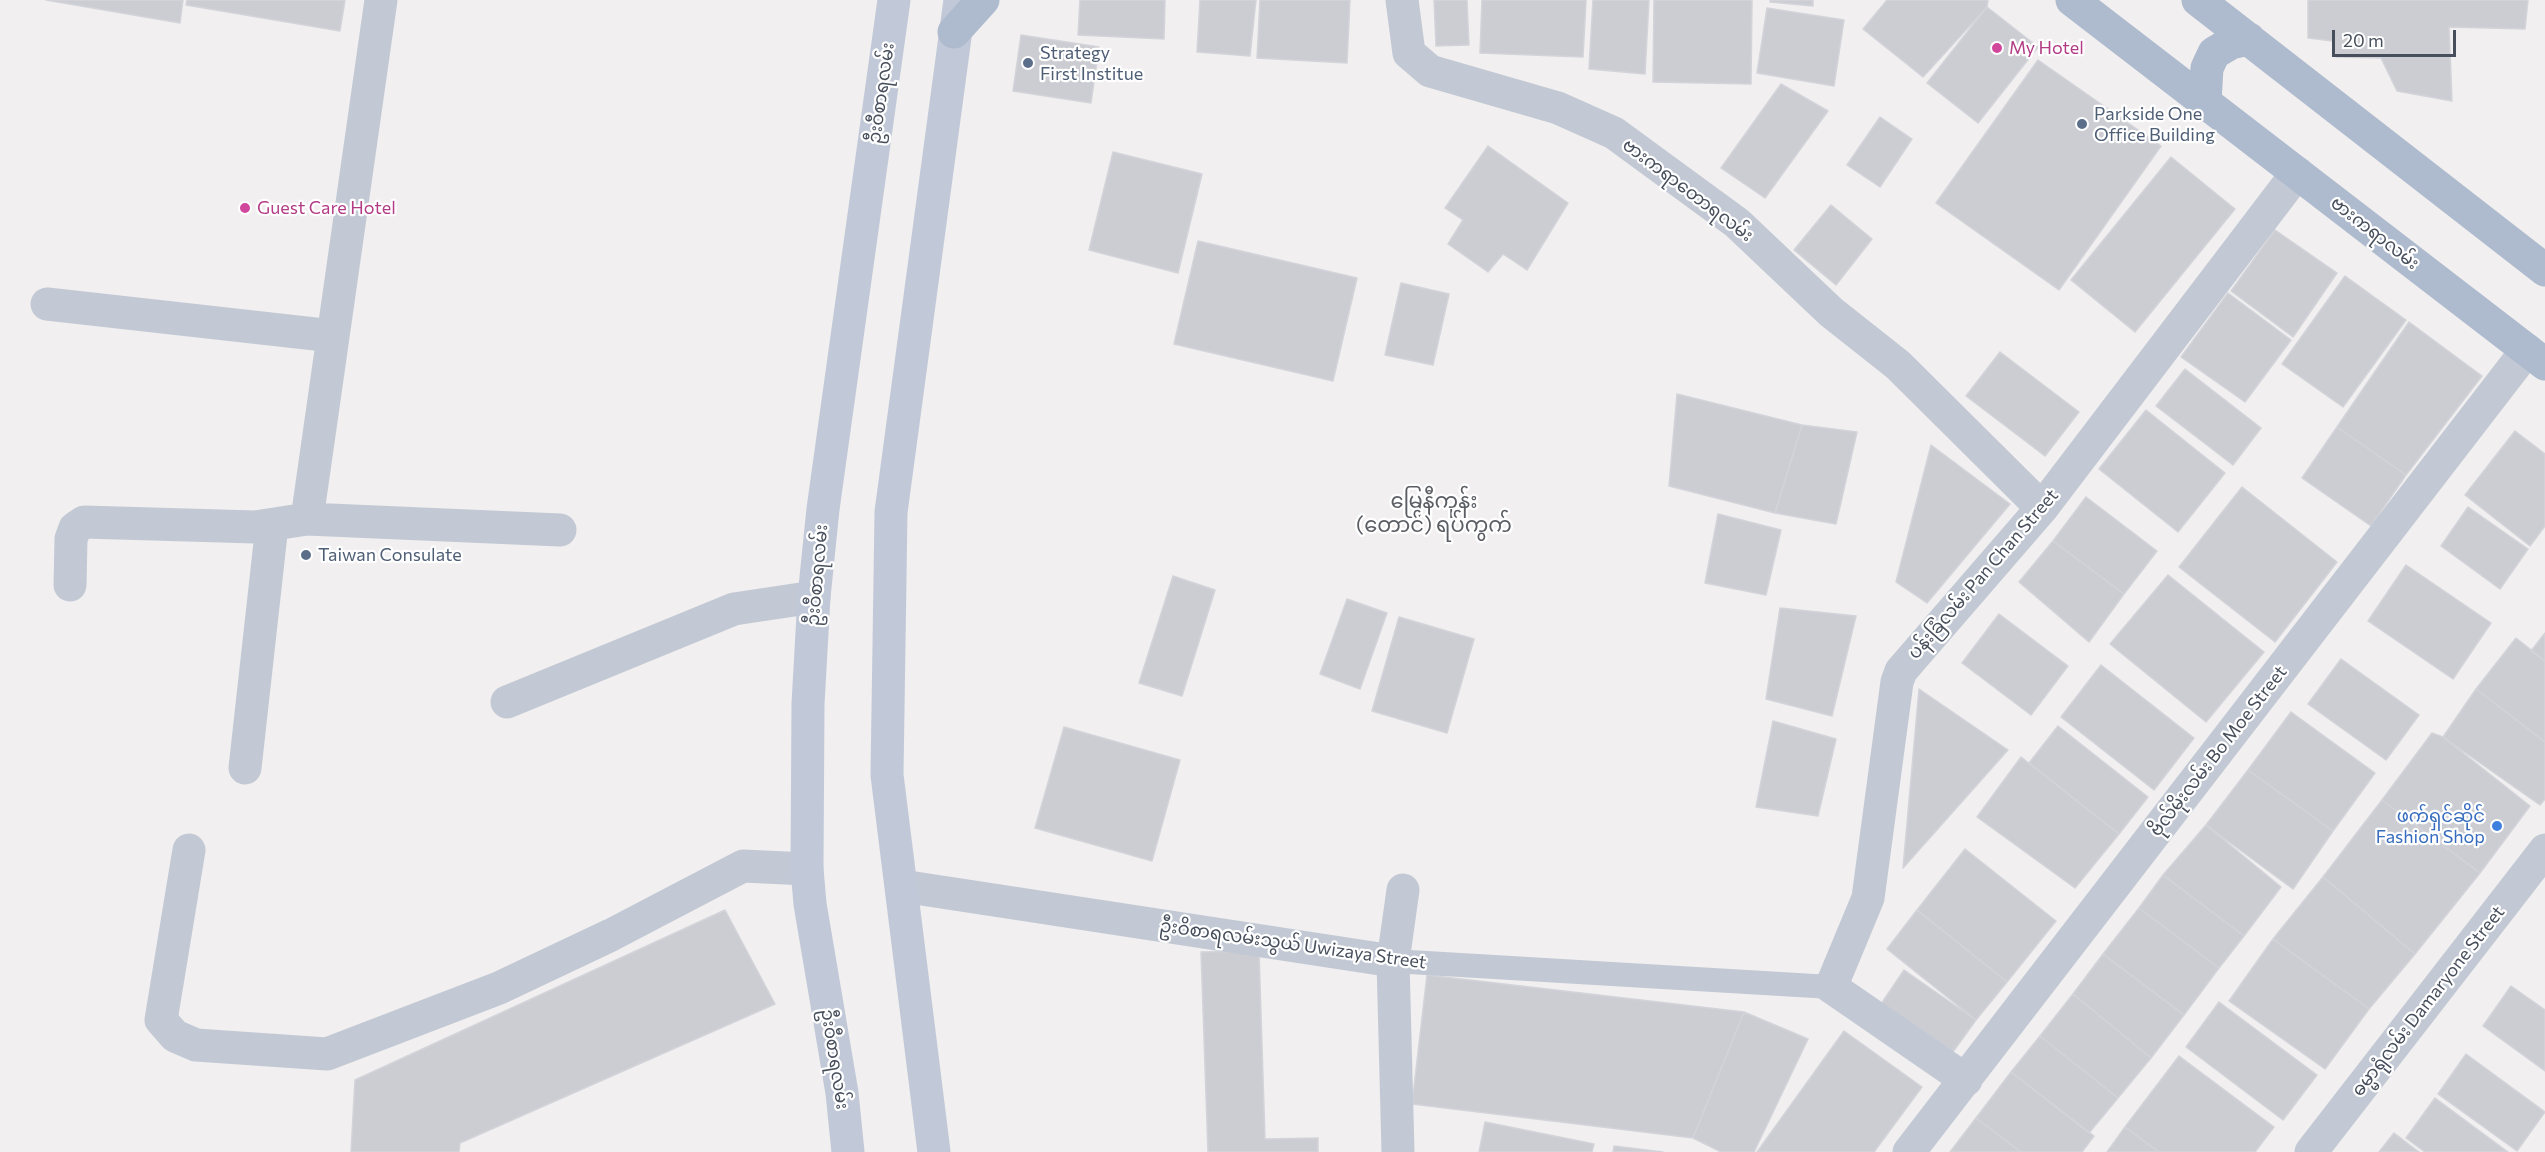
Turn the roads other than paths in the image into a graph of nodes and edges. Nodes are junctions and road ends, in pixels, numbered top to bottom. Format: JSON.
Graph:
{"nodes":[{"id":1,"x":381,"y":0,"type":"edge"},
{"id":2,"x":960,"y":0,"type":"edge"},
{"id":3,"x":983,"y":0,"type":"edge"},
{"id":4,"x":1402,"y":0,"type":"edge"},
{"id":5,"x":2073,"y":0,"type":"edge"},
{"id":6,"x":2198,"y":0,"type":"edge"},
{"id":7,"x":890,"y":7,"type":"edge"},
{"id":8,"x":954,"y":32,"type":"junction"},
{"id":9,"x":2249,"y":39,"type":"junction"},
{"id":10,"x":2205,"y":102,"type":"junction"},
{"id":11,"x":2297,"y":173,"type":"junction"},
{"id":12,"x":2545,"y":270,"type":"edge"},
{"id":13,"x":47,"y":304,"type":"dead end"},
{"id":14,"x":333,"y":336,"type":"junction"},
{"id":15,"x":2536,"y":357,"type":"edge"},
{"id":16,"x":2042,"y":508,"type":"junction"},
{"id":17,"x":307,"y":519,"type":"junction"},
{"id":18,"x":272,"y":525,"type":"junction"},
{"id":19,"x":560,"y":530,"type":"dead end"},
{"id":20,"x":70,"y":585,"type":"dead end"},
{"id":21,"x":814,"y":597,"type":"junction"},
{"id":22,"x":507,"y":702,"type":"dead end"},
{"id":23,"x":245,"y":768,"type":"dead end"},
{"id":24,"x":189,"y":850,"type":"dead end"},
{"id":25,"x":2545,"y":850,"type":"edge"},
{"id":26,"x":807,"y":869,"type":"junction"},
{"id":27,"x":902,"y":886,"type":"junction"},
{"id":28,"x":1403,"y":890,"type":"dead end"},
{"id":29,"x":1393,"y":961,"type":"junction"},
{"id":30,"x":1831,"y":987,"type":"junction"},
{"id":31,"x":1966,"y":1080,"type":"junction"},
{"id":32,"x":848,"y":1152,"type":"edge"},
{"id":33,"x":934,"y":1152,"type":"edge"},
{"id":34,"x":1398,"y":1152,"type":"edge"},
{"id":35,"x":1909,"y":1152,"type":"edge"},
{"id":36,"x":2311,"y":1152,"type":"edge"}],
"edges":[{"from":1,"to":14,"type":"street"},
{"from":2,"to":8,"type":"main road"},
{"from":3,"to":8,"type":"main road"},
{"from":4,"to":16,"type":"street","name":"ဗားကရာတောရလမ်း"},
{"from":5,"to":10,"type":"main road","name":"ဗားကရာလမ်း"},
{"from":6,"to":9,"type":"main road"},
{"from":7,"to":21,"type":"main road","name":"ဦးဝီစာရလမ်း"},
{"from":8,"to":27,"type":"main road"},
{"from":9,"to":10,"type":"main road"},
{"from":9,"to":12,"type":"main road"},
{"from":10,"to":11,"type":"main road","name":"ဗားကရာလမ်း"},
{"from":11,"to":15,"type":"main road","name":"ဗားကရာလမ်း"},
{"from":11,"to":16,"type":"street","name":"ပန်းခြံလမ်း Pan Chan Street"},
{"from":13,"to":14,"type":"street"},
{"from":14,"to":17,"type":"street"},
{"from":15,"to":31,"type":"street","name":"ဗိုလ်မိုးလမ်း Bo Moe Street"},
{"from":16,"to":30,"type":"street","name":"ပန်းခြံလမ်း Pan Chan Street"},
{"from":17,"to":18,"type":"street"},
{"from":17,"to":19,"type":"street"},
{"from":18,"to":20,"type":"street"},
{"from":18,"to":23,"type":"street"},
{"from":21,"to":22,"type":"street"},
{"from":21,"to":26,"type":"main road","name":"ဦးဝီစာရလမ်း"},
{"from":24,"to":26,"type":"street"},
{"from":25,"to":36,"type":"street","name":"ဓမ္မာရုံလမ်း Damaryone Street"},
{"from":26,"to":32,"type":"main road","name":"ဦးဝီစာရလမ်း"},
{"from":27,"to":29,"type":"street","name":"ဦးဝိစာရလမ်းသွယ် Uwizaya Street"},
{"from":27,"to":33,"type":"main road"},
{"from":28,"to":29,"type":"street"},
{"from":29,"to":30,"type":"lane","name":"ဦးဝိစာရလမ်းသွယ် Uwizaya Street"},
{"from":29,"to":34,"type":"street"},
{"from":30,"to":31,"type":"street"},
{"from":31,"to":35,"type":"street","name":"ဗိုလ်မိုးလမ်း Bo Moe Street"}]}
